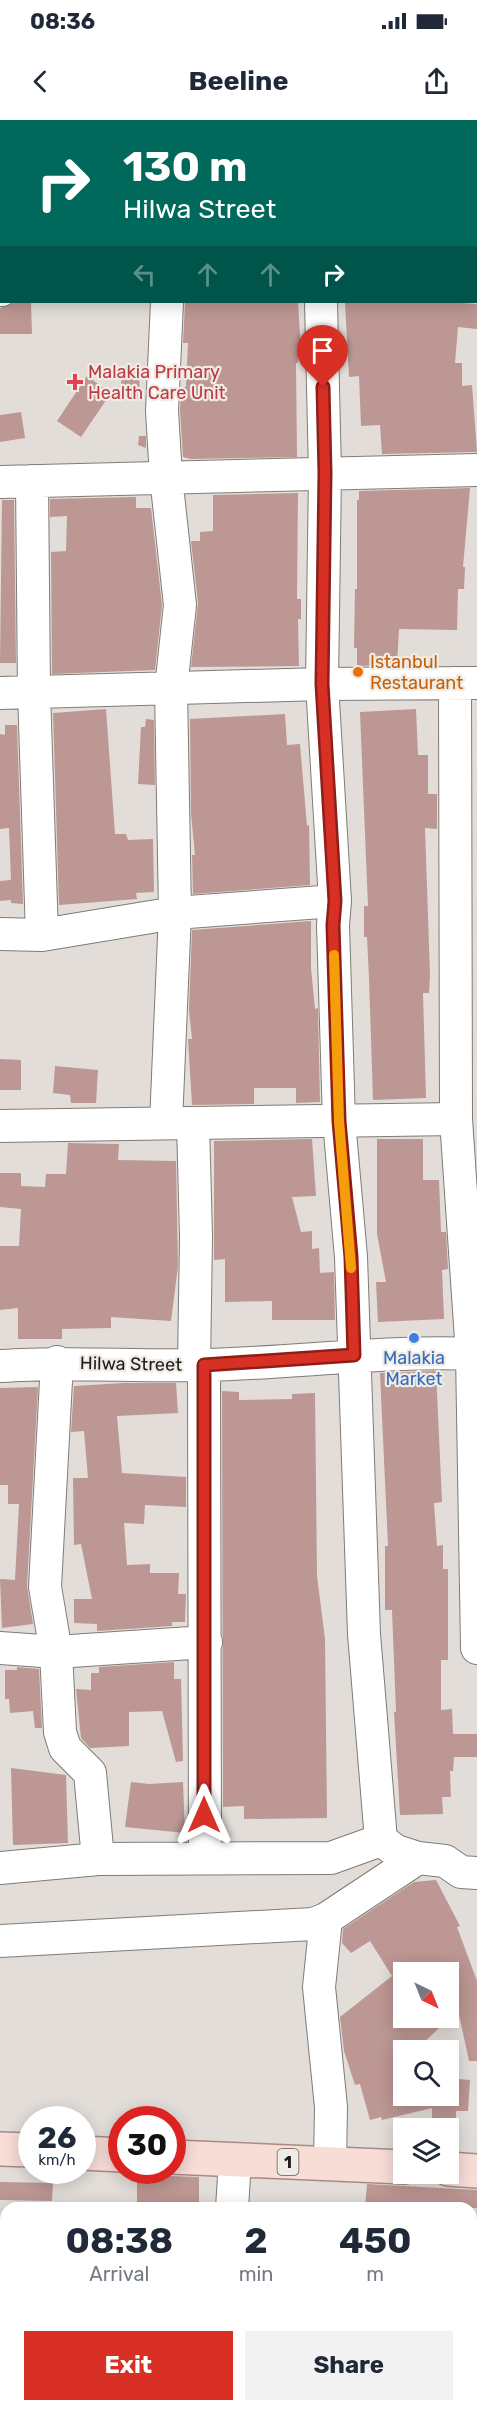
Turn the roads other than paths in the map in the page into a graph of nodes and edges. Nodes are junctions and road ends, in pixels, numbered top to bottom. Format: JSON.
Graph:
{"nodes":[{"id":1,"x":167,"y":303,"type":"edge"},
{"id":2,"x":321,"y":303,"type":"edge"},
{"id":3,"x":477,"y":470,"type":"edge"},
{"id":4,"x":325,"y":473,"type":"junction"},
{"id":5,"x":166,"y":477,"type":"junction"},
{"id":6,"x":32,"y":481,"type":"junction"},
{"id":7,"x":0,"y":482,"type":"edge"},
{"id":8,"x":466,"y":683,"type":"edge"},
{"id":9,"x":322,"y":684,"type":"junction"},
{"id":10,"x":171,"y":688,"type":"junction"},
{"id":11,"x":34,"y":692,"type":"junction"},
{"id":12,"x":0,"y":693,"type":"edge"},
{"id":13,"x":335,"y":901,"type":"junction"},
{"id":14,"x":175,"y":914,"type":"junction"},
{"id":15,"x":0,"y":934,"type":"edge"},
{"id":16,"x":42,"y":935,"type":"junction"},
{"id":17,"x":456,"y":1119,"type":"junction"},
{"id":18,"x":339,"y":1121,"type":"junction"},
{"id":19,"x":180,"y":1123,"type":"junction"},
{"id":20,"x":0,"y":1126,"type":"edge"},
{"id":21,"x":475,"y":1354,"type":"edge"},
{"id":22,"x":354,"y":1355,"type":"junction"},
{"id":23,"x":57,"y":1362,"type":"junction"},
{"id":24,"x":199,"y":1365,"type":"junction"},
{"id":25,"x":0,"y":1366,"type":"edge"},
{"id":26,"x":206,"y":1642,"type":"junction"},
{"id":27,"x":0,"y":1648,"type":"edge"},
{"id":28,"x":477,"y":1648,"type":"edge"},
{"id":29,"x":56,"y":1652,"type":"junction"},
{"id":30,"x":381,"y":1840,"type":"junction"},
{"id":31,"x":205,"y":1857,"type":"junction"},
{"id":32,"x":418,"y":1858,"type":"junction"},
{"id":33,"x":99,"y":1859,"type":"junction"},
{"id":34,"x":0,"y":1868,"type":"edge"},
{"id":35,"x":477,"y":1873,"type":"edge"},
{"id":36,"x":326,"y":1919,"type":"junction"},
{"id":37,"x":0,"y":1941,"type":"edge"},
{"id":38,"x":0,"y":2149,"type":"edge"},
{"id":39,"x":18,"y":2150,"type":"edge"},
{"id":40,"x":186,"y":2158,"type":"edge"},
{"id":41,"x":235,"y":2161,"type":"junction"},
{"id":42,"x":330,"y":2163,"type":"junction"},
{"id":43,"x":393,"y":2166,"type":"edge"},
{"id":44,"x":459,"y":2170,"type":"edge"},
{"id":45,"x":477,"y":2171,"type":"edge"},
{"id":46,"x":232,"y":2202,"type":"edge"}],
"edges":[{"from":1,"to":5,"type":"street"},
{"from":2,"to":4,"type":"street"},
{"from":3,"to":4,"type":"street"},
{"from":4,"to":5,"type":"street"},
{"from":4,"to":9,"type":"street"},
{"from":5,"to":6,"type":"street"},
{"from":5,"to":10,"type":"street"},
{"from":6,"to":7,"type":"street"},
{"from":6,"to":11,"type":"street"},
{"from":8,"to":9,"type":"street"},
{"from":8,"to":17,"type":"street"},
{"from":9,"to":10,"type":"street"},
{"from":9,"to":13,"type":"street"},
{"from":10,"to":11,"type":"street"},
{"from":10,"to":14,"type":"street"},
{"from":11,"to":12,"type":"street"},
{"from":11,"to":16,"type":"street"},
{"from":13,"to":14,"type":"street"},
{"from":13,"to":18,"type":"street"},
{"from":14,"to":16,"type":"street"},
{"from":14,"to":19,"type":"street"},
{"from":15,"to":16,"type":"street"},
{"from":17,"to":18,"type":"street"},
{"from":17,"to":21,"type":"street"},
{"from":18,"to":19,"type":"street"},
{"from":18,"to":22,"type":"street"},
{"from":19,"to":20,"type":"street"},
{"from":19,"to":24,"type":"street"},
{"from":21,"to":22,"type":"street","name":"Hilwa Street"},
{"from":21,"to":28,"type":"street"},
{"from":22,"to":24,"type":"street","name":"Hilwa Street"},
{"from":22,"to":30,"type":"street"},
{"from":23,"to":24,"type":"street","name":"Hilwa Street"},
{"from":23,"to":25,"type":"street","name":"Hilwa Street"},
{"from":23,"to":29,"type":"street"},
{"from":24,"to":26,"type":"street"},
{"from":26,"to":29,"type":"street"},
{"from":26,"to":31,"type":"street"},
{"from":27,"to":29,"type":"street"},
{"from":29,"to":33,"type":"street"},
{"from":30,"to":31,"type":"street"},
{"from":30,"to":32,"type":"street"},
{"from":31,"to":33,"type":"street"},
{"from":32,"to":35,"type":"street"},
{"from":32,"to":36,"type":"street"},
{"from":33,"to":34,"type":"street"},
{"from":36,"to":37,"type":"street"},
{"from":36,"to":42,"type":"street"},
{"from":38,"to":39,"type":"main road"},
{"from":40,"to":41,"type":"main road","number":"1"},
{"from":41,"to":42,"type":"main road","number":"1"},
{"from":41,"to":46,"type":"street"},
{"from":42,"to":43,"type":"main road","number":"1"},
{"from":44,"to":45,"type":"main road"}]}
